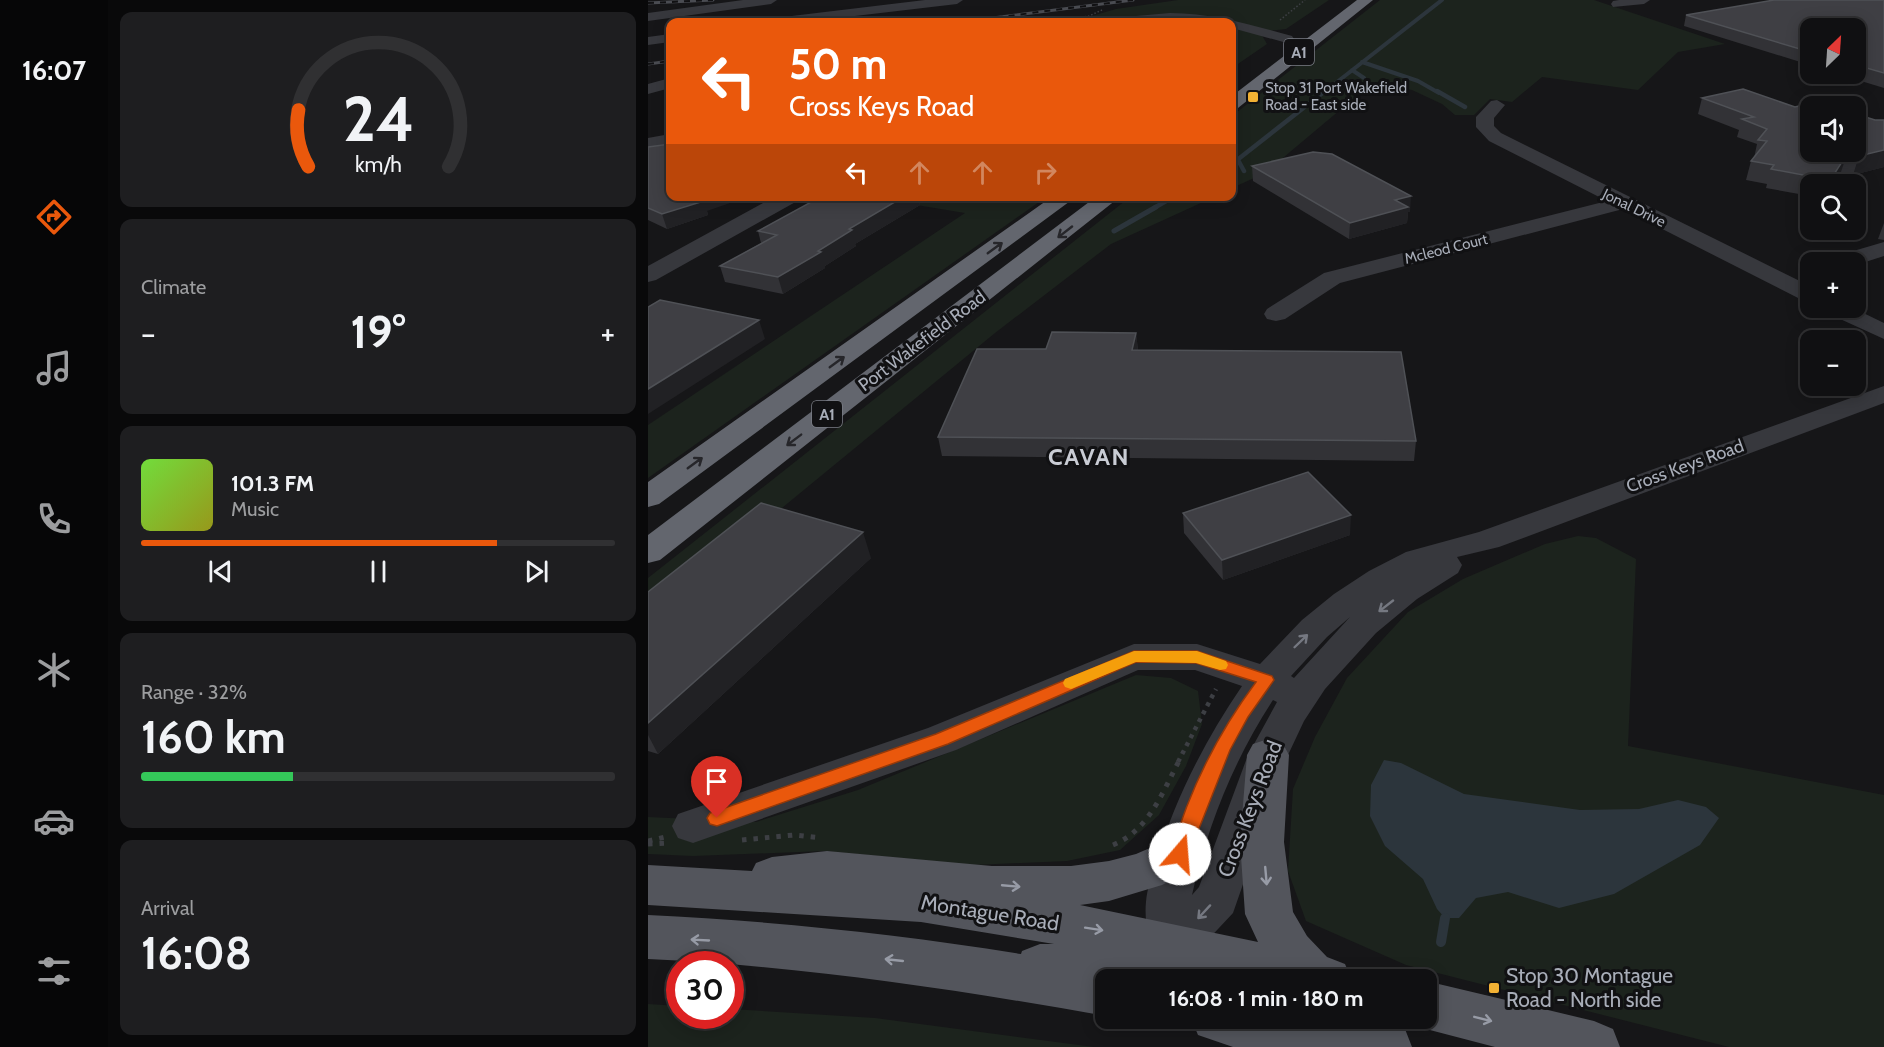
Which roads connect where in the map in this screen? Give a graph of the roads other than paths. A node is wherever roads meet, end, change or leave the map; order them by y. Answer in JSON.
{"nodes":[{"id":1,"x":771,"y":0,"type":"edge"},
{"id":2,"x":957,"y":0,"type":"edge"},
{"id":3,"x":1366,"y":0,"type":"edge"},
{"id":4,"x":1644,"y":0,"type":"edge"},
{"id":5,"x":1618,"y":4,"type":"dead end"},
{"id":6,"x":741,"y":6,"type":"junction"},
{"id":7,"x":648,"y":17,"type":"edge"},
{"id":8,"x":761,"y":18,"type":"edge"},
{"id":9,"x":785,"y":18,"type":"edge"},
{"id":10,"x":1172,"y":18,"type":"edge"},
{"id":11,"x":1201,"y":18,"type":"edge"},
{"id":12,"x":1236,"y":25,"type":"edge"},
{"id":13,"x":1291,"y":36,"type":"joint"},
{"id":14,"x":666,"y":39,"type":"edge"},
{"id":15,"x":648,"y":41,"type":"edge"},
{"id":16,"x":1268,"y":52,"type":"dead end"},
{"id":17,"x":666,"y":82,"type":"edge"},
{"id":18,"x":648,"y":89,"type":"edge"},
{"id":19,"x":1236,"y":101,"type":"edge"},
{"id":20,"x":1497,"y":105,"type":"dead end"},
{"id":21,"x":666,"y":140,"type":"edge"},
{"id":22,"x":648,"y":142,"type":"edge"},
{"id":23,"x":783,"y":201,"type":"edge"},
{"id":24,"x":1060,"y":201,"type":"edge"},
{"id":25,"x":1104,"y":201,"type":"edge"},
{"id":26,"x":1624,"y":203,"type":"junction"},
{"id":27,"x":1884,"y":249,"type":"edge"},
{"id":28,"x":1866,"y":254,"type":"edge"},
{"id":29,"x":648,"y":275,"type":"edge"},
{"id":30,"x":1800,"y":275,"type":"edge"},
{"id":31,"x":1781,"y":280,"type":"junction"},
{"id":32,"x":1800,"y":290,"type":"edge"},
{"id":33,"x":1276,"y":314,"type":"dead end"},
{"id":34,"x":1856,"y":318,"type":"edge"},
{"id":35,"x":1884,"y":332,"type":"edge"},
{"id":36,"x":1884,"y":394,"type":"edge"},
{"id":37,"x":648,"y":498,"type":"edge"},
{"id":38,"x":1488,"y":540,"type":"junction"},
{"id":39,"x":648,"y":552,"type":"edge"},
{"id":40,"x":1266,"y":680,"type":"junction"},
{"id":41,"x":1300,"y":697,"type":"junction"},
{"id":42,"x":1268,"y":755,"type":"junction"},
{"id":43,"x":682,"y":835,"type":"road end"},
{"id":44,"x":1180,"y":854,"type":"junction"},
{"id":45,"x":665,"y":886,"type":"edge"},
{"id":46,"x":648,"y":938,"type":"edge"},
{"id":47,"x":1188,"y":962,"type":"edge"},
{"id":48,"x":952,"y":966,"type":"junction"},
{"id":49,"x":1218,"y":969,"type":"edge"},
{"id":50,"x":1300,"y":969,"type":"edge"},
{"id":51,"x":1095,"y":991,"type":"edge"},
{"id":52,"x":1437,"y":1008,"type":"edge"},
{"id":53,"x":1260,"y":1029,"type":"edge"},
{"id":54,"x":1363,"y":1029,"type":"edge"},
{"id":55,"x":1332,"y":1047,"type":"edge"},
{"id":56,"x":1386,"y":1047,"type":"edge"},
{"id":57,"x":1594,"y":1047,"type":"edge"}],
"edges":[{"from":1,"to":6,"type":"street"},
{"from":2,"to":9,"type":"street"},
{"from":3,"to":19,"type":"highway","number":"A1"},
{"from":4,"to":5,"type":"street"},
{"from":6,"to":7,"type":"street"},
{"from":6,"to":8,"type":"street"},
{"from":10,"to":11,"type":"street"},
{"from":12,"to":13,"type":"street"},
{"from":13,"to":16,"type":"highway","number":"A1"},
{"from":14,"to":15,"type":"street"},
{"from":17,"to":18,"type":"street"},
{"from":20,"to":26,"type":"street","name":"Jonal Drive"},
{"from":21,"to":22,"type":"street"},
{"from":23,"to":29,"type":"street"},
{"from":37,"to":24,"type":"highway","name":"Port Wakefield Road","number":"A1","one_way":true},
{"from":25,"to":39,"type":"highway","name":"Port Wakefield Road","number":"A1","one_way":true},
{"from":26,"to":31,"type":"street","name":"Jonal Drive"},
{"from":26,"to":33,"type":"street","name":"Mcleod Court"},
{"from":27,"to":28,"type":"street"},
{"from":30,"to":31,"type":"street"},
{"from":31,"to":32,"type":"street","name":"Jonal Drive"},
{"from":34,"to":35,"type":"street"},
{"from":36,"to":38,"type":"street","name":"Cross Keys Road"},
{"from":40,"to":38,"type":"street","name":"Cross Keys Road","one_way":true},
{"from":38,"to":41,"type":"street","name":"Cross Keys Road","one_way":true},
{"from":40,"to":41,"type":"street"},
{"from":40,"to":43,"type":"street"},
{"from":40,"to":44,"type":"street","name":"Cross Keys Road"},
{"from":41,"to":42,"type":"street","name":"Cross Keys Road"},
{"from":42,"to":47,"type":"street","name":"Cross Keys Road","one_way":true},
{"from":42,"to":50,"type":"main road","one_way":true},
{"from":45,"to":44,"type":"main road","one_way":true},
{"from":44,"to":47,"type":"street","name":"Cross Keys Road"},
{"from":45,"to":47,"type":"main road","name":"Montague Road","one_way":true},
{"from":48,"to":46,"type":"main road","one_way":true},
{"from":47,"to":48,"type":"main road"},
{"from":47,"to":49,"type":"main road","name":"Montague Road"},
{"from":48,"to":51,"type":"main road"},
{"from":52,"to":57,"type":"main road","one_way":true},
{"from":53,"to":55,"type":"main road"},
{"from":54,"to":56,"type":"main road","name":"Montague Road"}]}
